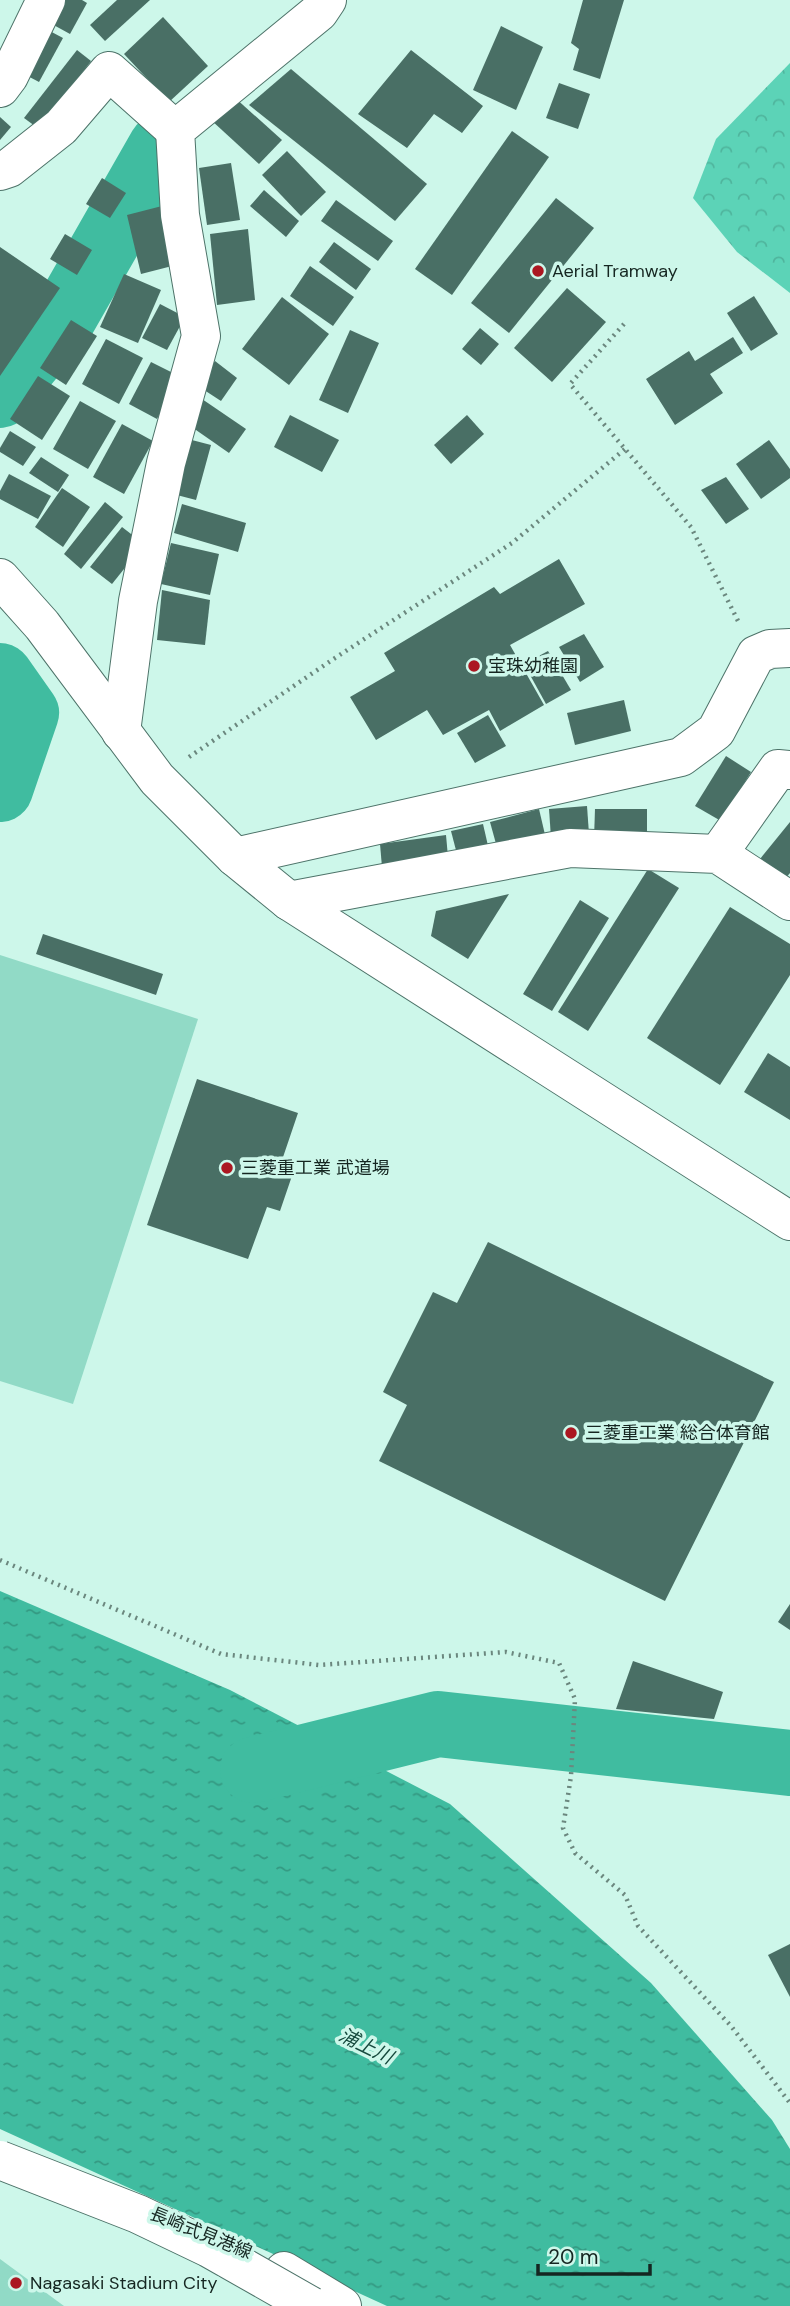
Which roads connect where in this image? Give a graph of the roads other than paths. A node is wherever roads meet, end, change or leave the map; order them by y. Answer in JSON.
{"nodes":[{"id":1,"x":46,"y":0,"type":"edge"},
{"id":2,"x":327,"y":0,"type":"edge"},
{"id":3,"x":0,"y":88,"type":"edge"},
{"id":4,"x":175,"y":130,"type":"junction"},
{"id":5,"x":0,"y":171,"type":"edge"},
{"id":6,"x":0,"y":578,"type":"edge"},
{"id":7,"x":773,"y":651,"type":"edge"},
{"id":8,"x":121,"y":732,"type":"junction"},
{"id":9,"x":790,"y":770,"type":"edge"},
{"id":10,"x":718,"y":855,"type":"junction"},
{"id":11,"x":235,"y":857,"type":"junction"},
{"id":12,"x":289,"y":901,"type":"junction"},
{"id":13,"x":790,"y":901,"type":"edge"},
{"id":14,"x":790,"y":1221,"type":"edge"},
{"id":15,"x":0,"y":2162,"type":"edge"},
{"id":16,"x":311,"y":2306,"type":"edge"},
{"id":17,"x":342,"y":2306,"type":"edge"}],
"edges":[{"from":1,"to":3,"type":"street"},
{"from":2,"to":4,"type":"street"},
{"from":4,"to":5,"type":"street"},
{"from":4,"to":8,"type":"street"},
{"from":6,"to":8,"type":"street"},
{"from":7,"to":11,"type":"street"},
{"from":8,"to":11,"type":"street"},
{"from":9,"to":10,"type":"street"},
{"from":10,"to":12,"type":"street"},
{"from":10,"to":13,"type":"street"},
{"from":11,"to":12,"type":"street"},
{"from":12,"to":14,"type":"street"},
{"from":15,"to":16,"type":"street","name":"長崎式見港線","bridge":true},
{"from":15,"to":17,"type":"street","name":"長崎式見港線","bridge":true}]}
